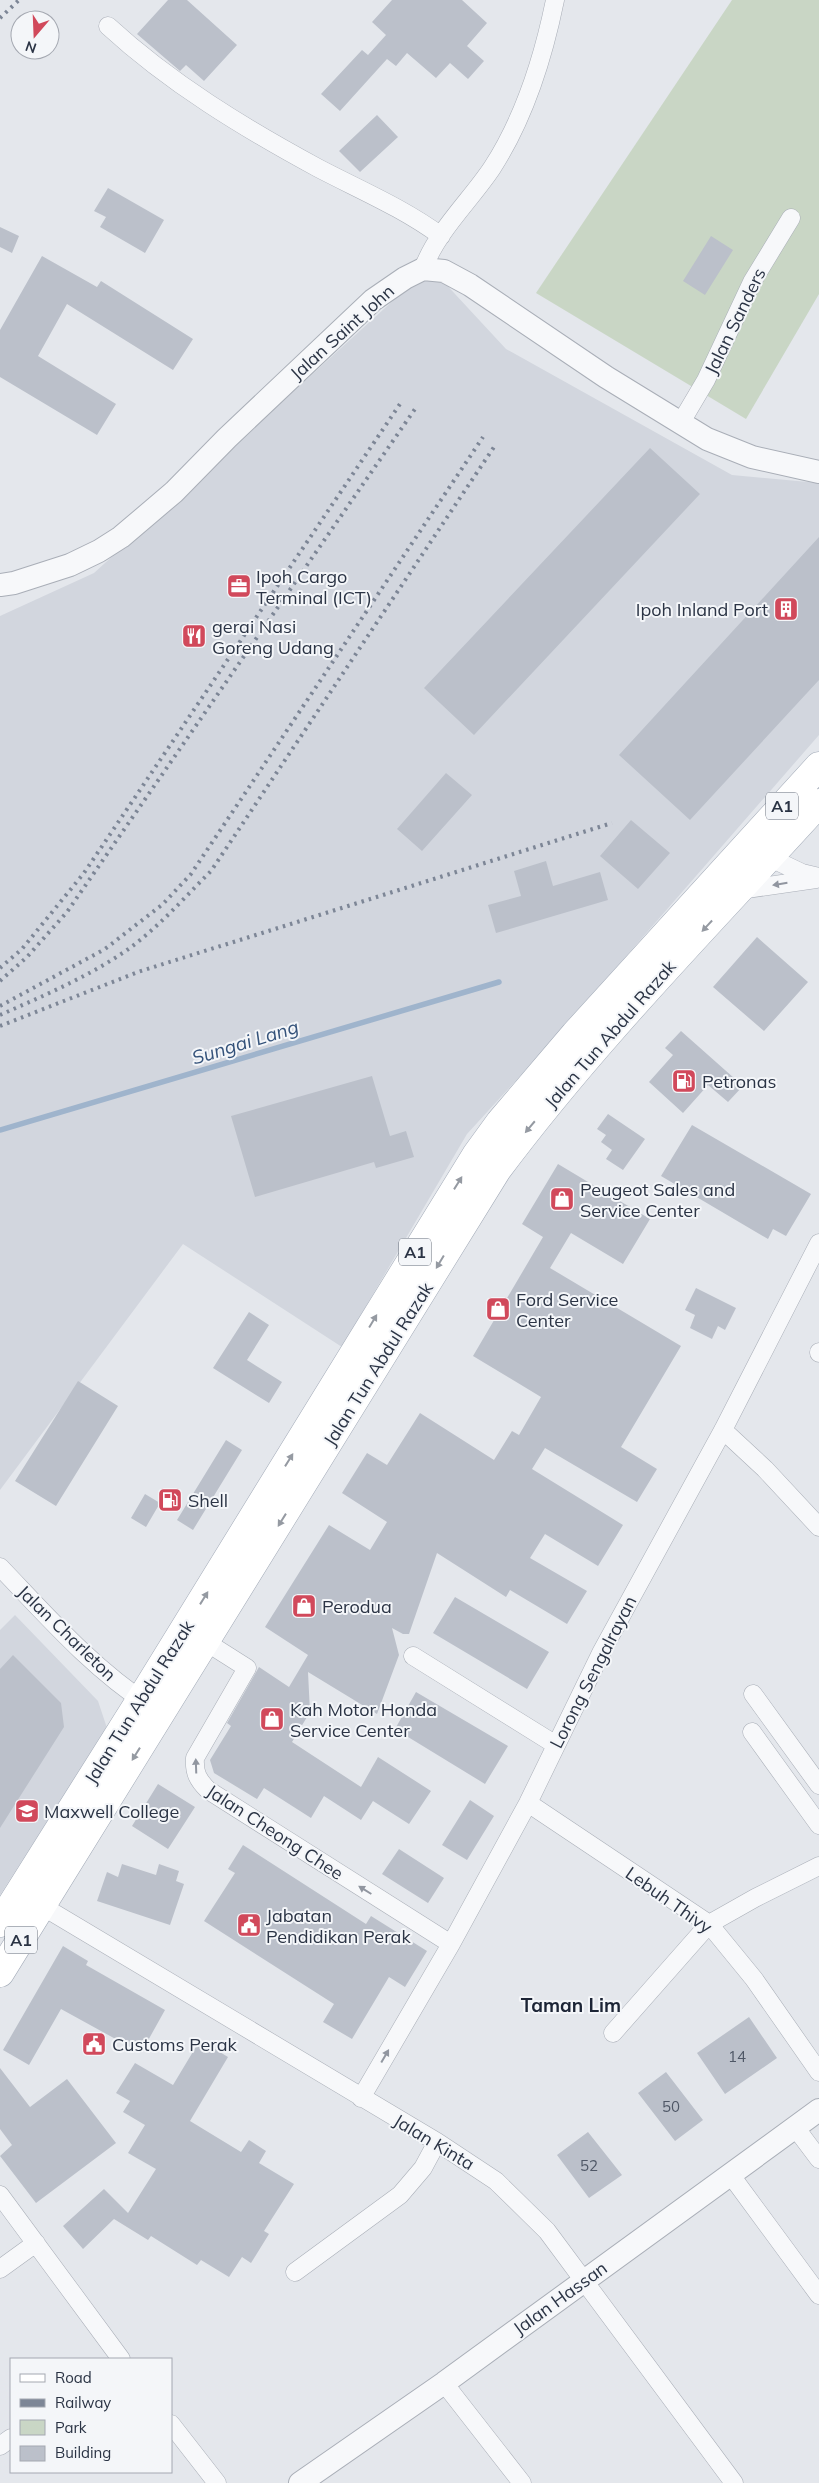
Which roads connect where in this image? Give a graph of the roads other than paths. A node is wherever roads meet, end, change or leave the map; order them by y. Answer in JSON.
{"nodes":[{"id":1,"x":555,"y":0,"type":"edge"},
{"id":2,"x":108,"y":26,"type":"dead end"},
{"id":3,"x":791,"y":218,"type":"dead end"},
{"id":4,"x":441,"y":236,"type":"junction"},
{"id":5,"x":425,"y":263,"type":"junction"},
{"id":6,"x":683,"y":419,"type":"junction"},
{"id":7,"x":819,"y":458,"type":"edge"},
{"id":8,"x":819,"y":472,"type":"edge"},
{"id":9,"x":0,"y":574,"type":"edge"},
{"id":10,"x":0,"y":585,"type":"edge"},
{"id":11,"x":819,"y":766,"type":"edge"},
{"id":12,"x":819,"y":803,"type":"edge"},
{"id":13,"x":757,"y":852,"type":"junction"},
{"id":14,"x":819,"y":878,"type":"edge"},
{"id":15,"x":740,"y":890,"type":"junction"},
{"id":16,"x":819,"y":1243,"type":"edge"},
{"id":17,"x":724,"y":1430,"type":"junction"},
{"id":18,"x":819,"y":1527,"type":"edge"},
{"id":19,"x":0,"y":1567,"type":"edge"},
{"id":20,"x":206,"y":1642,"type":"junction"},
{"id":21,"x":413,"y":1656,"type":"dead end"},
{"id":22,"x":753,"y":1694,"type":"dead end"},
{"id":23,"x":152,"y":1706,"type":"junction"},
{"id":24,"x":752,"y":1732,"type":"dead end"},
{"id":25,"x":556,"y":1745,"type":"junction"},
{"id":26,"x":819,"y":1785,"type":"edge"},
{"id":27,"x":528,"y":1803,"type":"junction"},
{"id":28,"x":819,"y":1825,"type":"edge"},
{"id":29,"x":54,"y":1839,"type":"junction"},
{"id":30,"x":819,"y":1866,"type":"edge"},
{"id":31,"x":42,"y":1906,"type":"junction"},
{"id":32,"x":0,"y":1923,"type":"edge"},
{"id":33,"x":709,"y":1924,"type":"junction"},
{"id":34,"x":0,"y":1936,"type":"edge"},
{"id":35,"x":450,"y":1944,"type":"junction"},
{"id":36,"x":0,"y":1973,"type":"edge"},
{"id":37,"x":613,"y":2033,"type":"dead end"},
{"id":38,"x":819,"y":2072,"type":"edge"},
{"id":39,"x":361,"y":2098,"type":"junction"},
{"id":40,"x":819,"y":2110,"type":"edge"},
{"id":41,"x":795,"y":2127,"type":"junction"},
{"id":42,"x":437,"y":2142,"type":"junction"},
{"id":43,"x":819,"y":2158,"type":"edge"},
{"id":44,"x":730,"y":2174,"type":"junction"},
{"id":45,"x":0,"y":2195,"type":"edge"},
{"id":46,"x":36,"y":2243,"type":"junction"},
{"id":47,"x":0,"y":2269,"type":"edge"},
{"id":48,"x":295,"y":2272,"type":"dead end"},
{"id":49,"x":583,"y":2282,"type":"junction"},
{"id":50,"x":819,"y":2295,"type":"edge"},
{"id":51,"x":120,"y":2358,"type":"edge"},
{"id":52,"x":444,"y":2383,"type":"junction"},
{"id":53,"x":172,"y":2425,"type":"edge"},
{"id":54,"x":217,"y":2483,"type":"edge"},
{"id":55,"x":300,"y":2483,"type":"edge"},
{"id":56,"x":522,"y":2483,"type":"edge"},
{"id":57,"x":734,"y":2483,"type":"edge"}],
"edges":[{"from":1,"to":4,"type":"street"},
{"from":2,"to":4,"type":"street"},
{"from":3,"to":6,"type":"street","name":"Jalan Sanders"},
{"from":4,"to":5,"type":"street"},
{"from":5,"to":6,"type":"street"},
{"from":5,"to":9,"type":"street","name":"Jalan Saint John"},
{"from":5,"to":10,"type":"street","name":"Jalan Saint John"},
{"from":6,"to":7,"type":"street"},
{"from":6,"to":8,"type":"street"},
{"from":11,"to":13,"type":"main road","name":"Jalan Tun Abdul Razak","number":"A1"},
{"from":12,"to":13,"type":"main road","name":"Jalan Tun Abdul Razak","number":"A1"},
{"from":13,"to":14,"type":"street"},
{"from":13,"to":15,"type":"main road","name":"Jalan Tun Abdul Razak","number":"A1"},
{"from":23,"to":13,"type":"main road","name":"Jalan Tun Abdul Razak","number":"A1","one_way":true},
{"from":14,"to":15,"type":"street","one_way":true},
{"from":15,"to":20,"type":"main road","name":"Jalan Tun Abdul Razak","number":"A1","one_way":true},
{"from":16,"to":17,"type":"street","name":"Lorong Sengalrayan"},
{"from":17,"to":18,"type":"street"},
{"from":17,"to":25,"type":"street","name":"Lorong Sengalrayan"},
{"from":19,"to":23,"type":"street","name":"Jalan Charleton"},
{"from":20,"to":23,"type":"main road","name":"Jalan Tun Abdul Razak","number":"A1"},
{"from":35,"to":20,"type":"street","name":"Jalan Cheong Chee","one_way":true},
{"from":21,"to":25,"type":"street"},
{"from":22,"to":26,"type":"street"},
{"from":23,"to":29,"type":"main road","name":"Jalan Tun Abdul Razak","number":"A1"},
{"from":23,"to":31,"type":"main road","name":"Jalan Tun Abdul Razak","number":"A1","one_way":true},
{"from":24,"to":28,"type":"street"},
{"from":25,"to":27,"type":"street","name":"Lorong Sengalrayan"},
{"from":27,"to":33,"type":"street","name":"Lebuh Thivy"},
{"from":27,"to":35,"type":"street","name":"Lorong Sengalrayan"},
{"from":29,"to":31,"type":"main road"},
{"from":29,"to":32,"type":"main road","name":"Jalan Tun Abdul Razak","number":"A1"},
{"from":30,"to":33,"type":"street"},
{"from":31,"to":34,"type":"main road"},
{"from":31,"to":36,"type":"main road","name":"Jalan Tun Abdul Razak","number":"A1"},
{"from":31,"to":39,"type":"street","name":"Jalan Kinta"},
{"from":33,"to":37,"type":"street"},
{"from":33,"to":38,"type":"street","name":"Lebuh Thivy"},
{"from":39,"to":35,"type":"street","name":"Lorong Sengalrayan","one_way":true},
{"from":39,"to":42,"type":"street","name":"Jalan Kinta"},
{"from":40,"to":41,"type":"street","name":"Jalan Hassan"},
{"from":41,"to":43,"type":"street"},
{"from":41,"to":44,"type":"street","name":"Jalan Hassan"},
{"from":42,"to":48,"type":"street"},
{"from":42,"to":49,"type":"street","name":"Jalan Kinta"},
{"from":44,"to":49,"type":"street","name":"Jalan Hassan"},
{"from":44,"to":50,"type":"street"},
{"from":45,"to":46,"type":"street"},
{"from":46,"to":47,"type":"street"},
{"from":46,"to":51,"type":"street"},
{"from":49,"to":52,"type":"street","name":"Jalan Hassan"},
{"from":49,"to":57,"type":"street","name":"Jalan Kinta"},
{"from":52,"to":55,"type":"street","name":"Jalan Hassan"},
{"from":52,"to":56,"type":"street"},
{"from":53,"to":54,"type":"street"}]}
